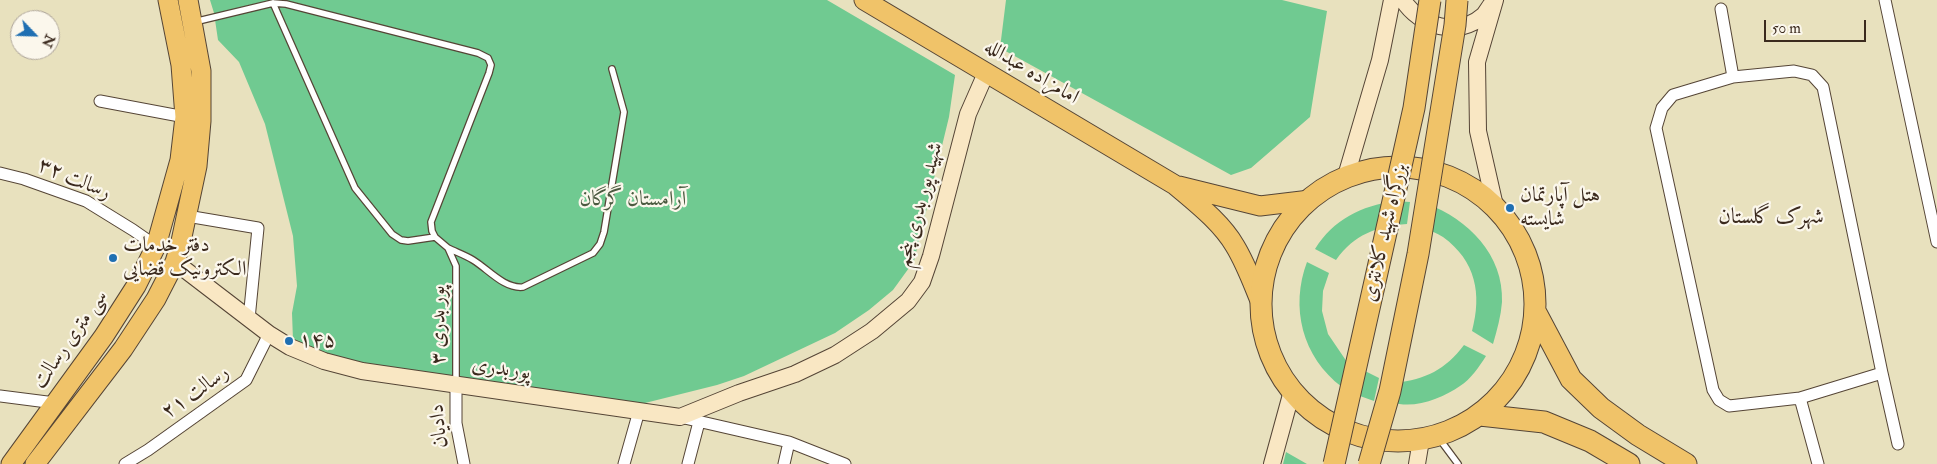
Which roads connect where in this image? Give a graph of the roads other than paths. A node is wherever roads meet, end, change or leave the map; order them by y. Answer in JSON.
{"nodes":[{"id":1,"x":864,"y":0,"type":"edge"},
{"id":2,"x":1392,"y":0,"type":"edge"},
{"id":3,"x":1403,"y":0,"type":"edge"},
{"id":4,"x":1430,"y":0,"type":"edge"},
{"id":5,"x":1457,"y":0,"type":"edge"},
{"id":6,"x":1495,"y":0,"type":"edge"},
{"id":7,"x":1885,"y":0,"type":"edge"},
{"id":8,"x":273,"y":3,"type":"junction"},
{"id":9,"x":170,"y":6,"type":"edge"},
{"id":10,"x":1721,"y":9,"type":"dead end"},
{"id":11,"x":190,"y":10,"type":"edge"},
{"id":12,"x":612,"y":69,"type":"dead end"},
{"id":13,"x":986,"y":73,"type":"junction"},
{"id":14,"x":1733,"y":77,"type":"junction"},
{"id":15,"x":100,"y":101,"type":"dead end"},
{"id":16,"x":185,"y":117,"type":"junction"},
{"id":17,"x":0,"y":173,"type":"edge"},
{"id":18,"x":1346,"y":176,"type":"junction"},
{"id":19,"x":1175,"y":185,"type":"junction"},
{"id":20,"x":1310,"y":200,"type":"junction"},
{"id":21,"x":1495,"y":206,"type":"junction"},
{"id":22,"x":186,"y":216,"type":"junction"},
{"id":23,"x":435,"y":237,"type":"junction"},
{"id":24,"x":1937,"y":242,"type":"edge"},
{"id":25,"x":156,"y":246,"type":"junction"},
{"id":26,"x":448,"y":248,"type":"junction"},
{"id":27,"x":175,"y":262,"type":"junction"},
{"id":28,"x":1261,"y":303,"type":"junction"},
{"id":29,"x":1536,"y":313,"type":"junction"},
{"id":30,"x":249,"y":319,"type":"junction"},
{"id":31,"x":268,"y":334,"type":"junction"},
{"id":32,"x":104,"y":336,"type":"junction"},
{"id":33,"x":122,"y":349,"type":"junction"},
{"id":34,"x":1882,"y":373,"type":"junction"},
{"id":35,"x":456,"y":385,"type":"junction"},
{"id":36,"x":1292,"y":391,"type":"junction"},
{"id":37,"x":0,"y":396,"type":"edge"},
{"id":38,"x":1800,"y":398,"type":"junction"},
{"id":39,"x":55,"y":403,"type":"junction"},
{"id":40,"x":639,"y":411,"type":"junction"},
{"id":41,"x":1480,"y":415,"type":"junction"},
{"id":42,"x":680,"y":417,"type":"junction"},
{"id":43,"x":700,"y":422,"type":"junction"},
{"id":44,"x":1430,"y":438,"type":"junction"},
{"id":45,"x":789,"y":442,"type":"junction"},
{"id":46,"x":1898,"y":444,"type":"dead end"},
{"id":47,"x":11,"y":464,"type":"edge"},
{"id":48,"x":37,"y":464,"type":"edge"},
{"id":49,"x":125,"y":464,"type":"edge"},
{"id":50,"x":464,"y":464,"type":"edge"},
{"id":51,"x":624,"y":464,"type":"edge"},
{"id":52,"x":688,"y":464,"type":"edge"},
{"id":53,"x":784,"y":464,"type":"edge"},
{"id":54,"x":845,"y":464,"type":"edge"},
{"id":55,"x":1272,"y":464,"type":"edge"},
{"id":56,"x":1334,"y":464,"type":"edge"},
{"id":57,"x":1369,"y":464,"type":"edge"},
{"id":58,"x":1417,"y":464,"type":"edge"},
{"id":59,"x":1458,"y":464,"type":"edge"},
{"id":60,"x":1629,"y":464,"type":"edge"},
{"id":61,"x":1686,"y":464,"type":"edge"},
{"id":62,"x":1818,"y":464,"type":"edge"}],
"edges":[{"from":1,"to":13,"type":"main road","name":"امامزاده عبدالله"},
{"from":2,"to":18,"type":"main road"},
{"from":3,"to":6,"type":"main road"},
{"from":4,"to":56,"type":"highway","name":"بزرگراه شهید کلانتری","bridge":true},
{"from":5,"to":57,"type":"highway","name":"بزرگراه شهید کلانتری","bridge":true},
{"from":6,"to":21,"type":"main road"},
{"from":7,"to":24,"type":"street"},
{"from":8,"to":11,"type":"lane"},
{"from":8,"to":23,"type":"lane"},
{"from":8,"to":23,"type":"lane"},
{"from":9,"to":11,"type":"main road"},
{"from":9,"to":16,"type":"main road","name":"سی متری رسالت"},
{"from":10,"to":14,"type":"street"},
{"from":11,"to":22,"type":"main road","name":"سی متری رسالت"},
{"from":12,"to":26,"type":"lane"},
{"from":13,"to":19,"type":"main road","name":"امامزاده عبدالله"},
{"from":13,"to":42,"type":"main road","name":"شهید پور بدری پنجم"},
{"from":14,"to":34,"type":"street"},
{"from":14,"to":38,"type":"street"},
{"from":15,"to":16,"type":"street"},
{"from":16,"to":25,"type":"main road","name":"سی متری رسالت"},
{"from":17,"to":25,"type":"street","name":"۳۲ رسالت"},
{"from":18,"to":20,"type":"highway"},
{"from":18,"to":21,"type":"highway"},
{"from":19,"to":20,"type":"main road","name":"امامزاده عبدالله"},
{"from":19,"to":28,"type":"main road","name":"امامزاده عبدالله"},
{"from":20,"to":28,"type":"highway"},
{"from":21,"to":29,"type":"highway"},
{"from":22,"to":27,"type":"main road","name":"سی متری رسالت"},
{"from":22,"to":30,"type":"street"},
{"from":23,"to":26,"type":"lane"},
{"from":25,"to":32,"type":"main road","name":"سی متری رسالت"},
{"from":26,"to":35,"type":"lane","name":"پور بدری ۳"},
{"from":27,"to":30,"type":"main road","name":"پوربدری"},
{"from":27,"to":33,"type":"main road","name":"سی متری رسالت"},
{"from":28,"to":36,"type":"highway"},
{"from":29,"to":41,"type":"highway"},
{"from":29,"to":61,"type":"highway"},
{"from":30,"to":31,"type":"main road","name":"پوربدری"},
{"from":31,"to":35,"type":"main road","name":"پوربدری"},
{"from":31,"to":49,"type":"street","name":"۲۱ رسالت"},
{"from":32,"to":33,"type":"main road"},
{"from":32,"to":39,"type":"main road","name":"سی متری رسالت"},
{"from":33,"to":48,"type":"main road","name":"سی متری رسالت"},
{"from":34,"to":38,"type":"street"},
{"from":34,"to":46,"type":"street"},
{"from":35,"to":40,"type":"main road","name":"پوربدری"},
{"from":35,"to":50,"type":"street","name":"دادیان"},
{"from":36,"to":44,"type":"highway"},
{"from":36,"to":55,"type":"main road"},
{"from":37,"to":39,"type":"street"},
{"from":38,"to":62,"type":"street"},
{"from":39,"to":47,"type":"main road","name":"سی متری رسالت"},
{"from":40,"to":42,"type":"main road","name":"پوربدری"},
{"from":40,"to":51,"type":"street"},
{"from":41,"to":44,"type":"highway"},
{"from":41,"to":60,"type":"highway"},
{"from":42,"to":43,"type":"street","name":"پوربدری"},
{"from":43,"to":45,"type":"street","name":"پوربدری"},
{"from":43,"to":52,"type":"street"},
{"from":44,"to":58,"type":"main road"},
{"from":44,"to":59,"type":"lane"},
{"from":45,"to":53,"type":"street"},
{"from":45,"to":54,"type":"street","name":"پوربدری"}]}
